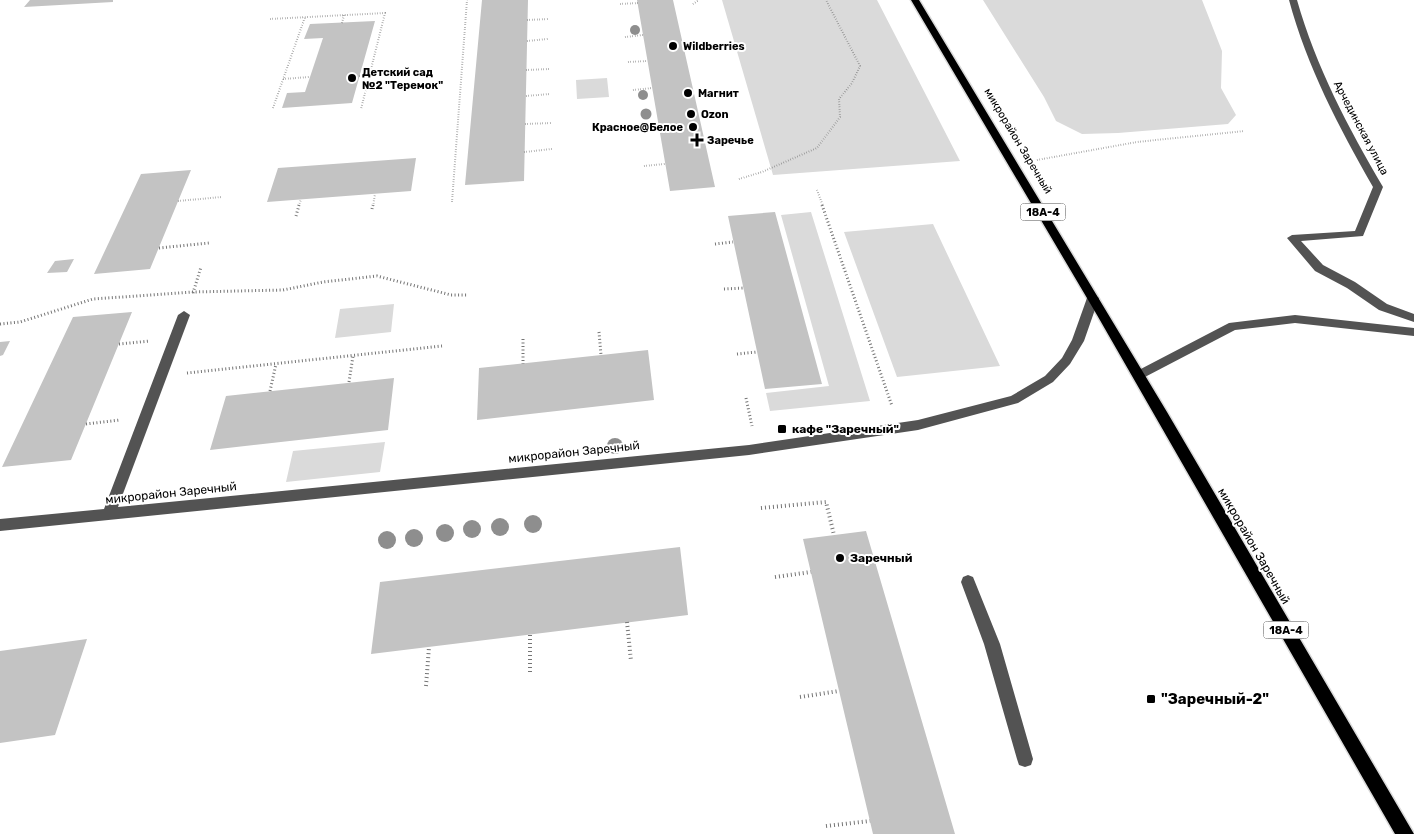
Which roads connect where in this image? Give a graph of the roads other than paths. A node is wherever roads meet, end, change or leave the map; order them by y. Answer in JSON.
{"nodes":[{"id":1,"x":915,"y":0,"type":"edge"},
{"id":2,"x":1293,"y":0,"type":"edge"},
{"id":3,"x":1093,"y":298,"type":"junction"},
{"id":4,"x":184,"y":315,"type":"road end"},
{"id":5,"x":1414,"y":318,"type":"edge"},
{"id":6,"x":1414,"y":332,"type":"edge"},
{"id":7,"x":1139,"y":376,"type":"junction"},
{"id":8,"x":109,"y":514,"type":"junction"},
{"id":9,"x":0,"y":525,"type":"edge"},
{"id":10,"x":968,"y":582,"type":"dead end"},
{"id":11,"x":1025,"y":759,"type":"dead end"},
{"id":12,"x":1405,"y":834,"type":"edge"}],
"edges":[{"from":1,"to":3,"type":"main road","name":"микрорайон Заречный","number":"18А-4"},
{"from":2,"to":5,"type":"street","name":"Арчединская улица"},
{"from":3,"to":7,"type":"main road","name":"микрорайон Заречный","number":"18А-4"},
{"from":3,"to":8,"type":"street","name":"микрорайон Заречный"},
{"from":4,"to":8,"type":"street"},
{"from":6,"to":7,"type":"street"},
{"from":7,"to":12,"type":"main road","name":"микрорайон Заречный","number":"18А-4"},
{"from":8,"to":9,"type":"street","name":"микрорайон Заречный"},
{"from":10,"to":11,"type":"street"}]}
